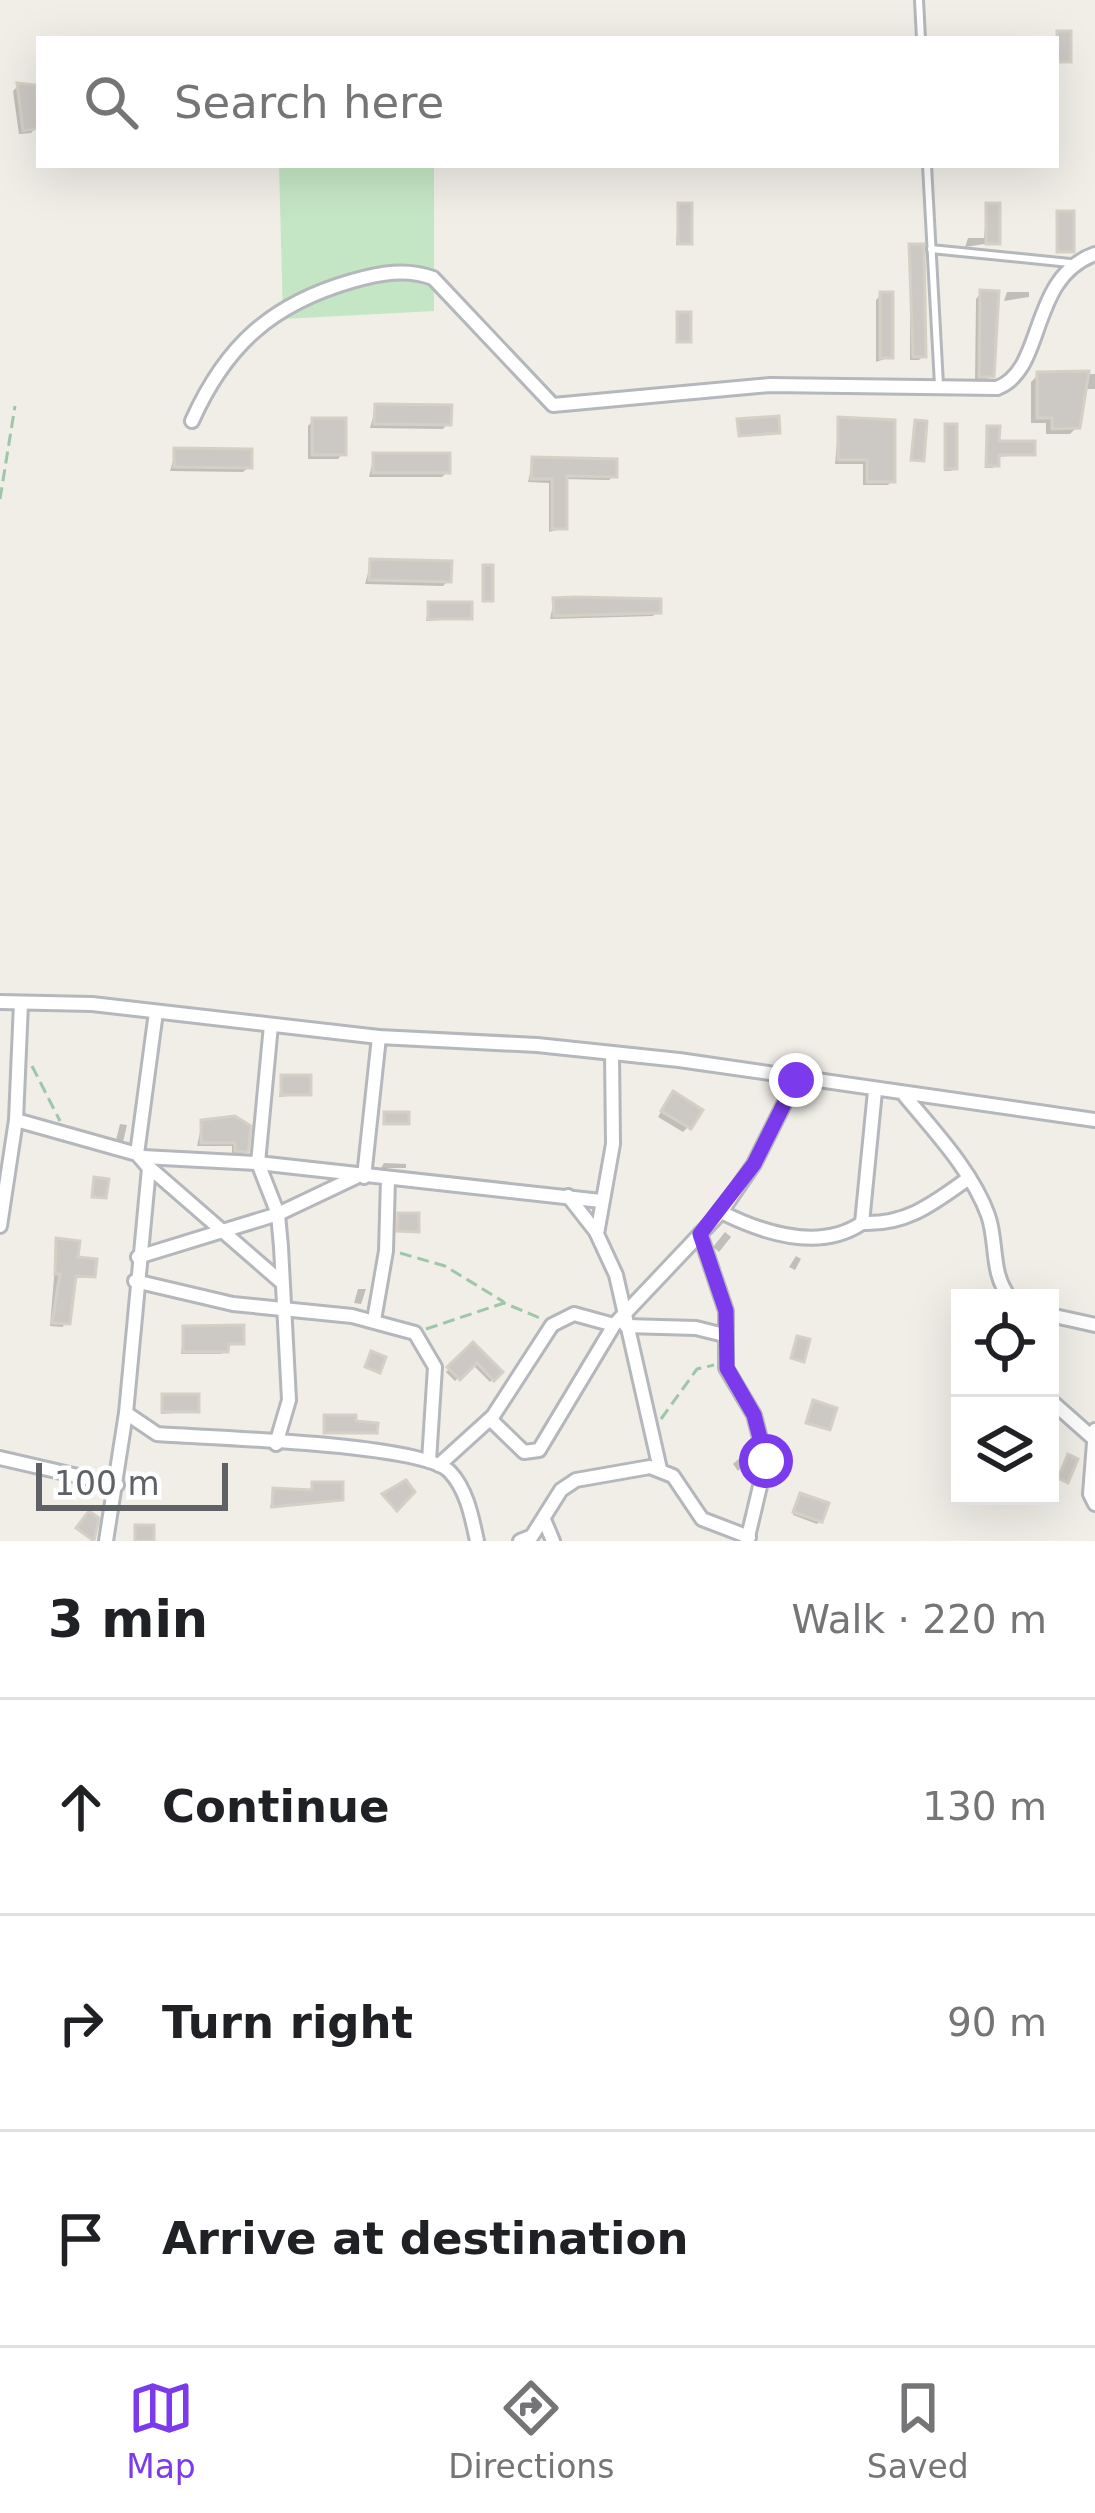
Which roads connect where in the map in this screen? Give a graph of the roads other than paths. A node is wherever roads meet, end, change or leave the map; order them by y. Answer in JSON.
{"nodes":[{"id":1,"x":919,"y":0,"type":"edge"},
{"id":2,"x":921,"y":36,"type":"edge"},
{"id":3,"x":928,"y":168,"type":"edge"},
{"id":4,"x":931,"y":249,"type":"junction"},
{"id":5,"x":1095,"y":254,"type":"edge"},
{"id":6,"x":1070,"y":263,"type":"junction"},
{"id":7,"x":940,"y":389,"type":"junction"},
{"id":8,"x":192,"y":421,"type":"dead end"},
{"id":9,"x":0,"y":1002,"type":"edge"},
{"id":10,"x":21,"y":1003,"type":"junction"},
{"id":11,"x":156,"y":1012,"type":"junction"},
{"id":12,"x":271,"y":1025,"type":"junction"},
{"id":13,"x":379,"y":1037,"type":"junction"},
{"id":14,"x":612,"y":1053,"type":"junction"},
{"id":15,"x":796,"y":1080,"type":"junction"},
{"id":16,"x":874,"y":1091,"type":"junction"},
{"id":17,"x":904,"y":1095,"type":"junction"},
{"id":18,"x":16,"y":1120,"type":"junction"},
{"id":19,"x":1095,"y":1120,"type":"edge"},
{"id":20,"x":143,"y":1160,"type":"junction"},
{"id":21,"x":258,"y":1163,"type":"junction"},
{"id":22,"x":361,"y":1177,"type":"junction"},
{"id":23,"x":969,"y":1178,"type":"junction"},
{"id":24,"x":388,"y":1179,"type":"junction"},
{"id":25,"x":568,"y":1196,"type":"junction"},
{"id":26,"x":602,"y":1202,"type":"junction"},
{"id":27,"x":722,"y":1212,"type":"junction"},
{"id":28,"x":278,"y":1214,"type":"junction"},
{"id":29,"x":862,"y":1223,"type":"junction"},
{"id":30,"x":0,"y":1226,"type":"edge"},
{"id":31,"x":217,"y":1230,"type":"junction"},
{"id":32,"x":597,"y":1234,"type":"junction"},
{"id":33,"x":700,"y":1234,"type":"junction"},
{"id":34,"x":138,"y":1257,"type":"junction"},
{"id":35,"x":135,"y":1281,"type":"junction"},
{"id":36,"x":280,"y":1281,"type":"junction"},
{"id":37,"x":1005,"y":1289,"type":"edge"},
{"id":38,"x":283,"y":1308,"type":"junction"},
{"id":39,"x":1059,"y":1317,"type":"edge"},
{"id":40,"x":374,"y":1320,"type":"junction"},
{"id":41,"x":621,"y":1322,"type":"junction"},
{"id":42,"x":1095,"y":1325,"type":"edge"},
{"id":43,"x":724,"y":1335,"type":"junction"},
{"id":44,"x":1059,"y":1408,"type":"edge"},
{"id":45,"x":126,"y":1413,"type":"junction"},
{"id":46,"x":490,"y":1419,"type":"junction"},
{"id":47,"x":1095,"y":1430,"type":"edge"},
{"id":48,"x":1094,"y":1439,"type":"edge"},
{"id":49,"x":276,"y":1444,"type":"junction"},
{"id":50,"x":0,"y":1458,"type":"edge"},
{"id":51,"x":434,"y":1463,"type":"junction"},
{"id":52,"x":660,"y":1469,"type":"junction"},
{"id":53,"x":117,"y":1485,"type":"junction"},
{"id":54,"x":1095,"y":1504,"type":"edge"},
{"id":55,"x":545,"y":1522,"type":"junction"},
{"id":56,"x":748,"y":1539,"type":"edge"},
{"id":57,"x":106,"y":1541,"type":"edge"},
{"id":58,"x":477,"y":1541,"type":"edge"},
{"id":59,"x":520,"y":1541,"type":"edge"},
{"id":60,"x":553,"y":1541,"type":"edge"}],
"edges":[{"from":1,"to":2,"type":"lane"},
{"from":3,"to":4,"type":"lane"},
{"from":4,"to":6,"type":"lane"},
{"from":4,"to":7,"type":"lane"},
{"from":5,"to":6,"type":"street"},
{"from":6,"to":7,"type":"street"},
{"from":7,"to":8,"type":"street"},
{"from":9,"to":10,"type":"street"},
{"from":10,"to":11,"type":"street"},
{"from":10,"to":18,"type":"street"},
{"from":11,"to":12,"type":"street"},
{"from":11,"to":20,"type":"street"},
{"from":12,"to":13,"type":"street"},
{"from":12,"to":21,"type":"street"},
{"from":13,"to":14,"type":"street"},
{"from":13,"to":22,"type":"street"},
{"from":14,"to":15,"type":"street"},
{"from":14,"to":26,"type":"street"},
{"from":15,"to":16,"type":"street"},
{"from":15,"to":27,"type":"street"},
{"from":16,"to":17,"type":"street"},
{"from":16,"to":29,"type":"street"},
{"from":17,"to":19,"type":"street"},
{"from":17,"to":23,"type":"street"},
{"from":18,"to":20,"type":"street"},
{"from":18,"to":30,"type":"street"},
{"from":20,"to":21,"type":"street"},
{"from":20,"to":31,"type":"street"},
{"from":20,"to":34,"type":"street"},
{"from":21,"to":22,"type":"street"},
{"from":21,"to":28,"type":"street"},
{"from":22,"to":24,"type":"street"},
{"from":22,"to":28,"type":"street"},
{"from":23,"to":29,"type":"street"},
{"from":23,"to":37,"type":"street"},
{"from":24,"to":25,"type":"street"},
{"from":24,"to":40,"type":"street"},
{"from":25,"to":26,"type":"street"},
{"from":25,"to":32,"type":"street"},
{"from":26,"to":32,"type":"street"},
{"from":27,"to":29,"type":"street"},
{"from":27,"to":33,"type":"street"},
{"from":28,"to":31,"type":"street"},
{"from":28,"to":36,"type":"street"},
{"from":31,"to":34,"type":"street"},
{"from":31,"to":36,"type":"street"},
{"from":32,"to":41,"type":"street"},
{"from":33,"to":41,"type":"street"},
{"from":33,"to":43,"type":"street"},
{"from":34,"to":35,"type":"street"},
{"from":35,"to":38,"type":"street"},
{"from":35,"to":45,"type":"street"},
{"from":36,"to":38,"type":"street"},
{"from":38,"to":40,"type":"street"},
{"from":38,"to":49,"type":"street"},
{"from":39,"to":42,"type":"street"},
{"from":40,"to":51,"type":"street"},
{"from":41,"to":43,"type":"street"},
{"from":41,"to":46,"type":"street"},
{"from":41,"to":46,"type":"street"},
{"from":41,"to":52,"type":"street"},
{"from":43,"to":56,"type":"street"},
{"from":44,"to":48,"type":"street"},
{"from":45,"to":49,"type":"street"},
{"from":45,"to":53,"type":"street"},
{"from":46,"to":51,"type":"street"},
{"from":47,"to":48,"type":"street"},
{"from":48,"to":54,"type":"street"},
{"from":49,"to":51,"type":"street"},
{"from":50,"to":53,"type":"street"},
{"from":51,"to":58,"type":"street"},
{"from":52,"to":55,"type":"street"},
{"from":52,"to":56,"type":"street"},
{"from":53,"to":57,"type":"street"},
{"from":55,"to":59,"type":"street"},
{"from":55,"to":60,"type":"street"}]}
